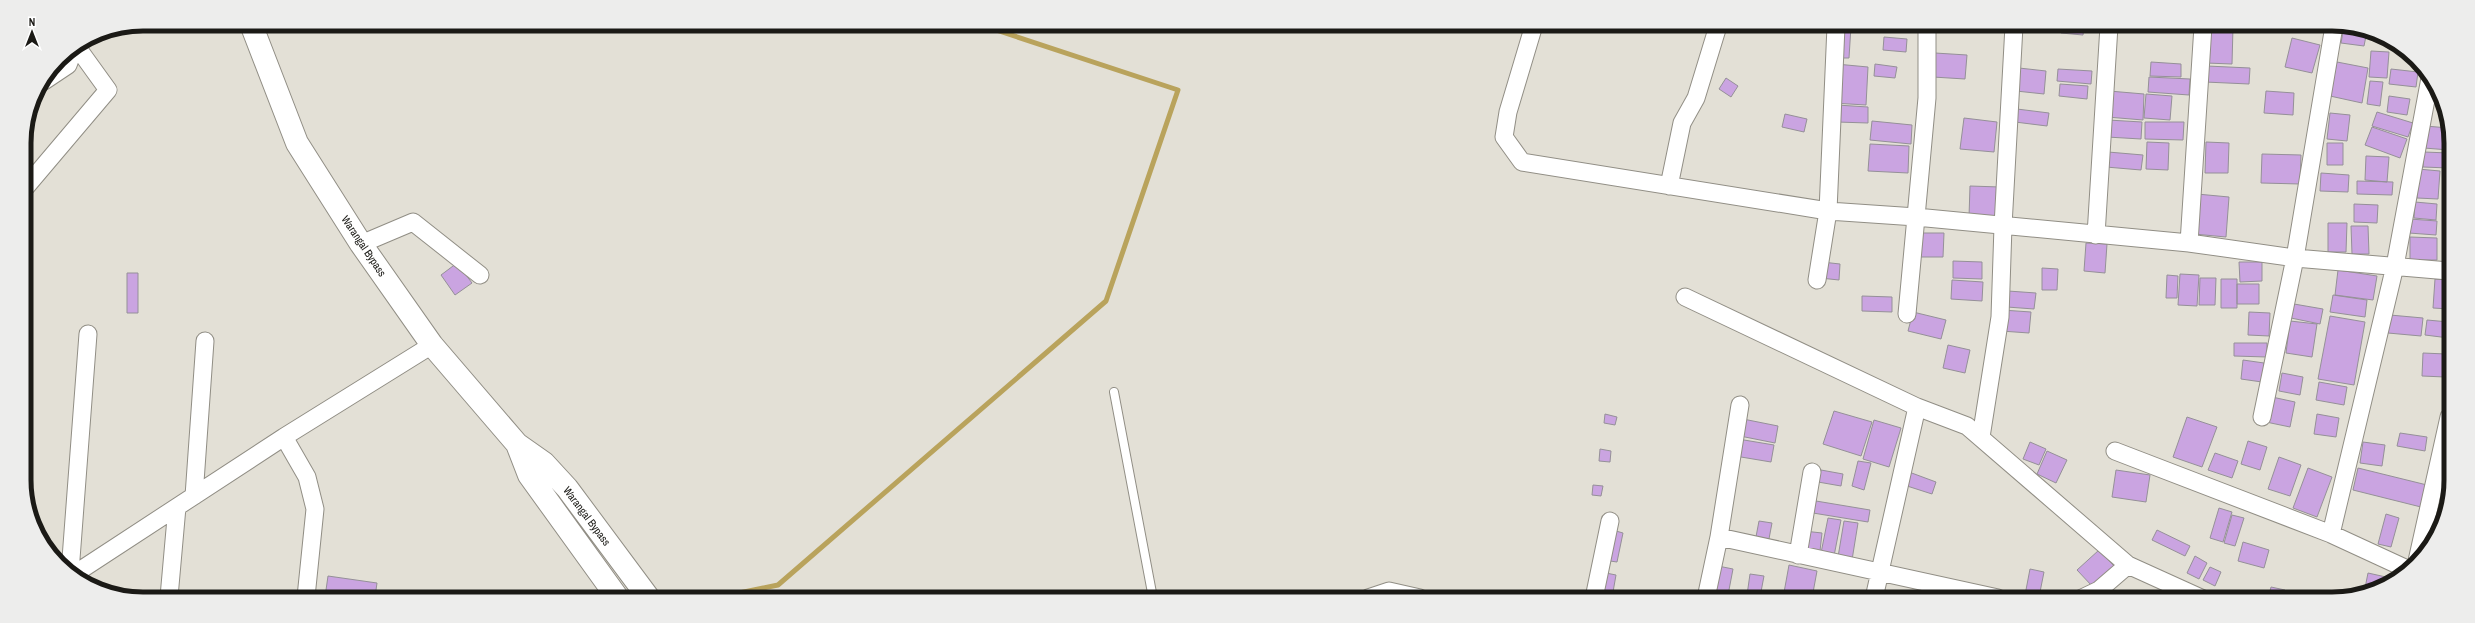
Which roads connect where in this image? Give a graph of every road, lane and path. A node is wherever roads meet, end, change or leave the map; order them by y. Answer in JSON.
{"nodes":[{"id":1,"x":255,"y":31,"type":"edge"},
{"id":2,"x":1532,"y":31,"type":"edge"},
{"id":3,"x":1716,"y":31,"type":"edge"},
{"id":4,"x":1836,"y":31,"type":"edge"},
{"id":5,"x":1927,"y":31,"type":"edge"},
{"id":6,"x":2014,"y":31,"type":"edge"},
{"id":7,"x":2109,"y":31,"type":"edge"},
{"id":8,"x":2203,"y":31,"type":"edge"},
{"id":9,"x":2333,"y":31,"type":"edge"},
{"id":10,"x":80,"y":51,"type":"edge"},
{"id":11,"x":71,"y":58,"type":"edge"},
{"id":12,"x":56,"y":73,"type":"edge"},
{"id":13,"x":2428,"y":86,"type":"edge"},
{"id":14,"x":31,"y":180,"type":"edge"},
{"id":15,"x":1669,"y":186,"type":"junction"},
{"id":16,"x":1828,"y":211,"type":"junction"},
{"id":17,"x":1916,"y":217,"type":"junction"},
{"id":18,"x":2003,"y":226,"type":"junction"},
{"id":19,"x":2096,"y":235,"type":"junction"},
{"id":20,"x":361,"y":244,"type":"junction"},
{"id":21,"x":2189,"y":244,"type":"junction"},
{"id":22,"x":2295,"y":258,"type":"junction"},
{"id":23,"x":2395,"y":266,"type":"junction"},
{"id":24,"x":2444,"y":271,"type":"edge"},
{"id":25,"x":480,"y":276,"type":"dead end"},
{"id":26,"x":1817,"y":280,"type":"dead end"},
{"id":27,"x":1685,"y":297,"type":"dead end"},
{"id":28,"x":1908,"y":314,"type":"dead end"},
{"id":29,"x":88,"y":334,"type":"dead end"},
{"id":30,"x":205,"y":341,"type":"dead end"},
{"id":31,"x":432,"y":345,"type":"junction"},
{"id":32,"x":1114,"y":392,"type":"dead end"},
{"id":33,"x":1740,"y":405,"type":"dead end"},
{"id":34,"x":1917,"y":407,"type":"junction"},
{"id":35,"x":2262,"y":417,"type":"dead end"},
{"id":36,"x":284,"y":437,"type":"junction"},
{"id":37,"x":1981,"y":437,"type":"junction"},
{"id":38,"x":2444,"y":440,"type":"edge"},
{"id":39,"x":517,"y":444,"type":"junction"},
{"id":40,"x":2115,"y":451,"type":"dead end"},
{"id":41,"x":1812,"y":472,"type":"dead end"},
{"id":42,"x":194,"y":496,"type":"junction"},
{"id":43,"x":177,"y":507,"type":"junction"},
{"id":44,"x":1610,"y":521,"type":"dead end"},
{"id":45,"x":2331,"y":534,"type":"junction"},
{"id":46,"x":1718,"y":537,"type":"junction"},
{"id":47,"x":2419,"y":550,"type":"edge"},
{"id":48,"x":1798,"y":554,"type":"junction"},
{"id":49,"x":71,"y":565,"type":"edge"},
{"id":50,"x":2128,"y":565,"type":"junction"},
{"id":51,"x":2402,"y":567,"type":"edge"},
{"id":52,"x":79,"y":571,"type":"edge"},
{"id":53,"x":1879,"y":572,"type":"junction"},
{"id":54,"x":169,"y":592,"type":"edge"},
{"id":55,"x":307,"y":592,"type":"edge"},
{"id":56,"x":613,"y":592,"type":"edge"},
{"id":57,"x":644,"y":592,"type":"edge"},
{"id":58,"x":1153,"y":592,"type":"edge"},
{"id":59,"x":1595,"y":592,"type":"edge"},
{"id":60,"x":1707,"y":592,"type":"edge"},
{"id":61,"x":1875,"y":592,"type":"edge"},
{"id":62,"x":1971,"y":592,"type":"edge"},
{"id":63,"x":2094,"y":592,"type":"edge"},
{"id":64,"x":2188,"y":592,"type":"edge"}],
"edges":[{"from":1,"to":20,"type":"main road","name":"Warangal Bypass"},
{"from":2,"to":15,"type":"street"},
{"from":3,"to":15,"type":"street"},
{"from":4,"to":16,"type":"street"},
{"from":5,"to":17,"type":"street"},
{"from":6,"to":18,"type":"street"},
{"from":7,"to":19,"type":"street"},
{"from":8,"to":21,"type":"street"},
{"from":9,"to":22,"type":"street"},
{"from":10,"to":14,"type":"street"},
{"from":11,"to":12,"type":"street"},
{"from":13,"to":23,"type":"street"},
{"from":15,"to":16,"type":"street"},
{"from":16,"to":17,"type":"street"},
{"from":16,"to":26,"type":"street"},
{"from":17,"to":18,"type":"street"},
{"from":17,"to":28,"type":"street"},
{"from":18,"to":19,"type":"street"},
{"from":18,"to":37,"type":"street"},
{"from":19,"to":21,"type":"street"},
{"from":20,"to":25,"type":"street"},
{"from":20,"to":31,"type":"main road","name":"Warangal Bypass"},
{"from":21,"to":22,"type":"street"},
{"from":22,"to":23,"type":"street"},
{"from":22,"to":35,"type":"street"},
{"from":23,"to":24,"type":"street"},
{"from":23,"to":45,"type":"street"},
{"from":27,"to":34,"type":"street"},
{"from":29,"to":49,"type":"street"},
{"from":30,"to":42,"type":"street"},
{"from":31,"to":36,"type":"street"},
{"from":31,"to":39,"type":"main road","name":"Warangal Bypass"},
{"from":32,"to":58,"type":"lane"},
{"from":33,"to":46,"type":"street"},
{"from":34,"to":37,"type":"street"},
{"from":34,"to":53,"type":"street"},
{"from":36,"to":42,"type":"street"},
{"from":36,"to":55,"type":"street"},
{"from":37,"to":50,"type":"street"},
{"from":38,"to":47,"type":"street"},
{"from":39,"to":56,"type":"main road","name":"Warangal Bypass"},
{"from":39,"to":57,"type":"main road","name":"Warangal Bypass"},
{"from":40,"to":45,"type":"street"},
{"from":41,"to":48,"type":"street"},
{"from":42,"to":43,"type":"street"},
{"from":43,"to":52,"type":"street"},
{"from":43,"to":54,"type":"street"},
{"from":44,"to":59,"type":"street"},
{"from":45,"to":51,"type":"street"},
{"from":46,"to":48,"type":"street"},
{"from":46,"to":60,"type":"street"},
{"from":48,"to":53,"type":"street"},
{"from":50,"to":63,"type":"street"},
{"from":50,"to":64,"type":"street"},
{"from":53,"to":61,"type":"street"},
{"from":53,"to":62,"type":"street"}]}
